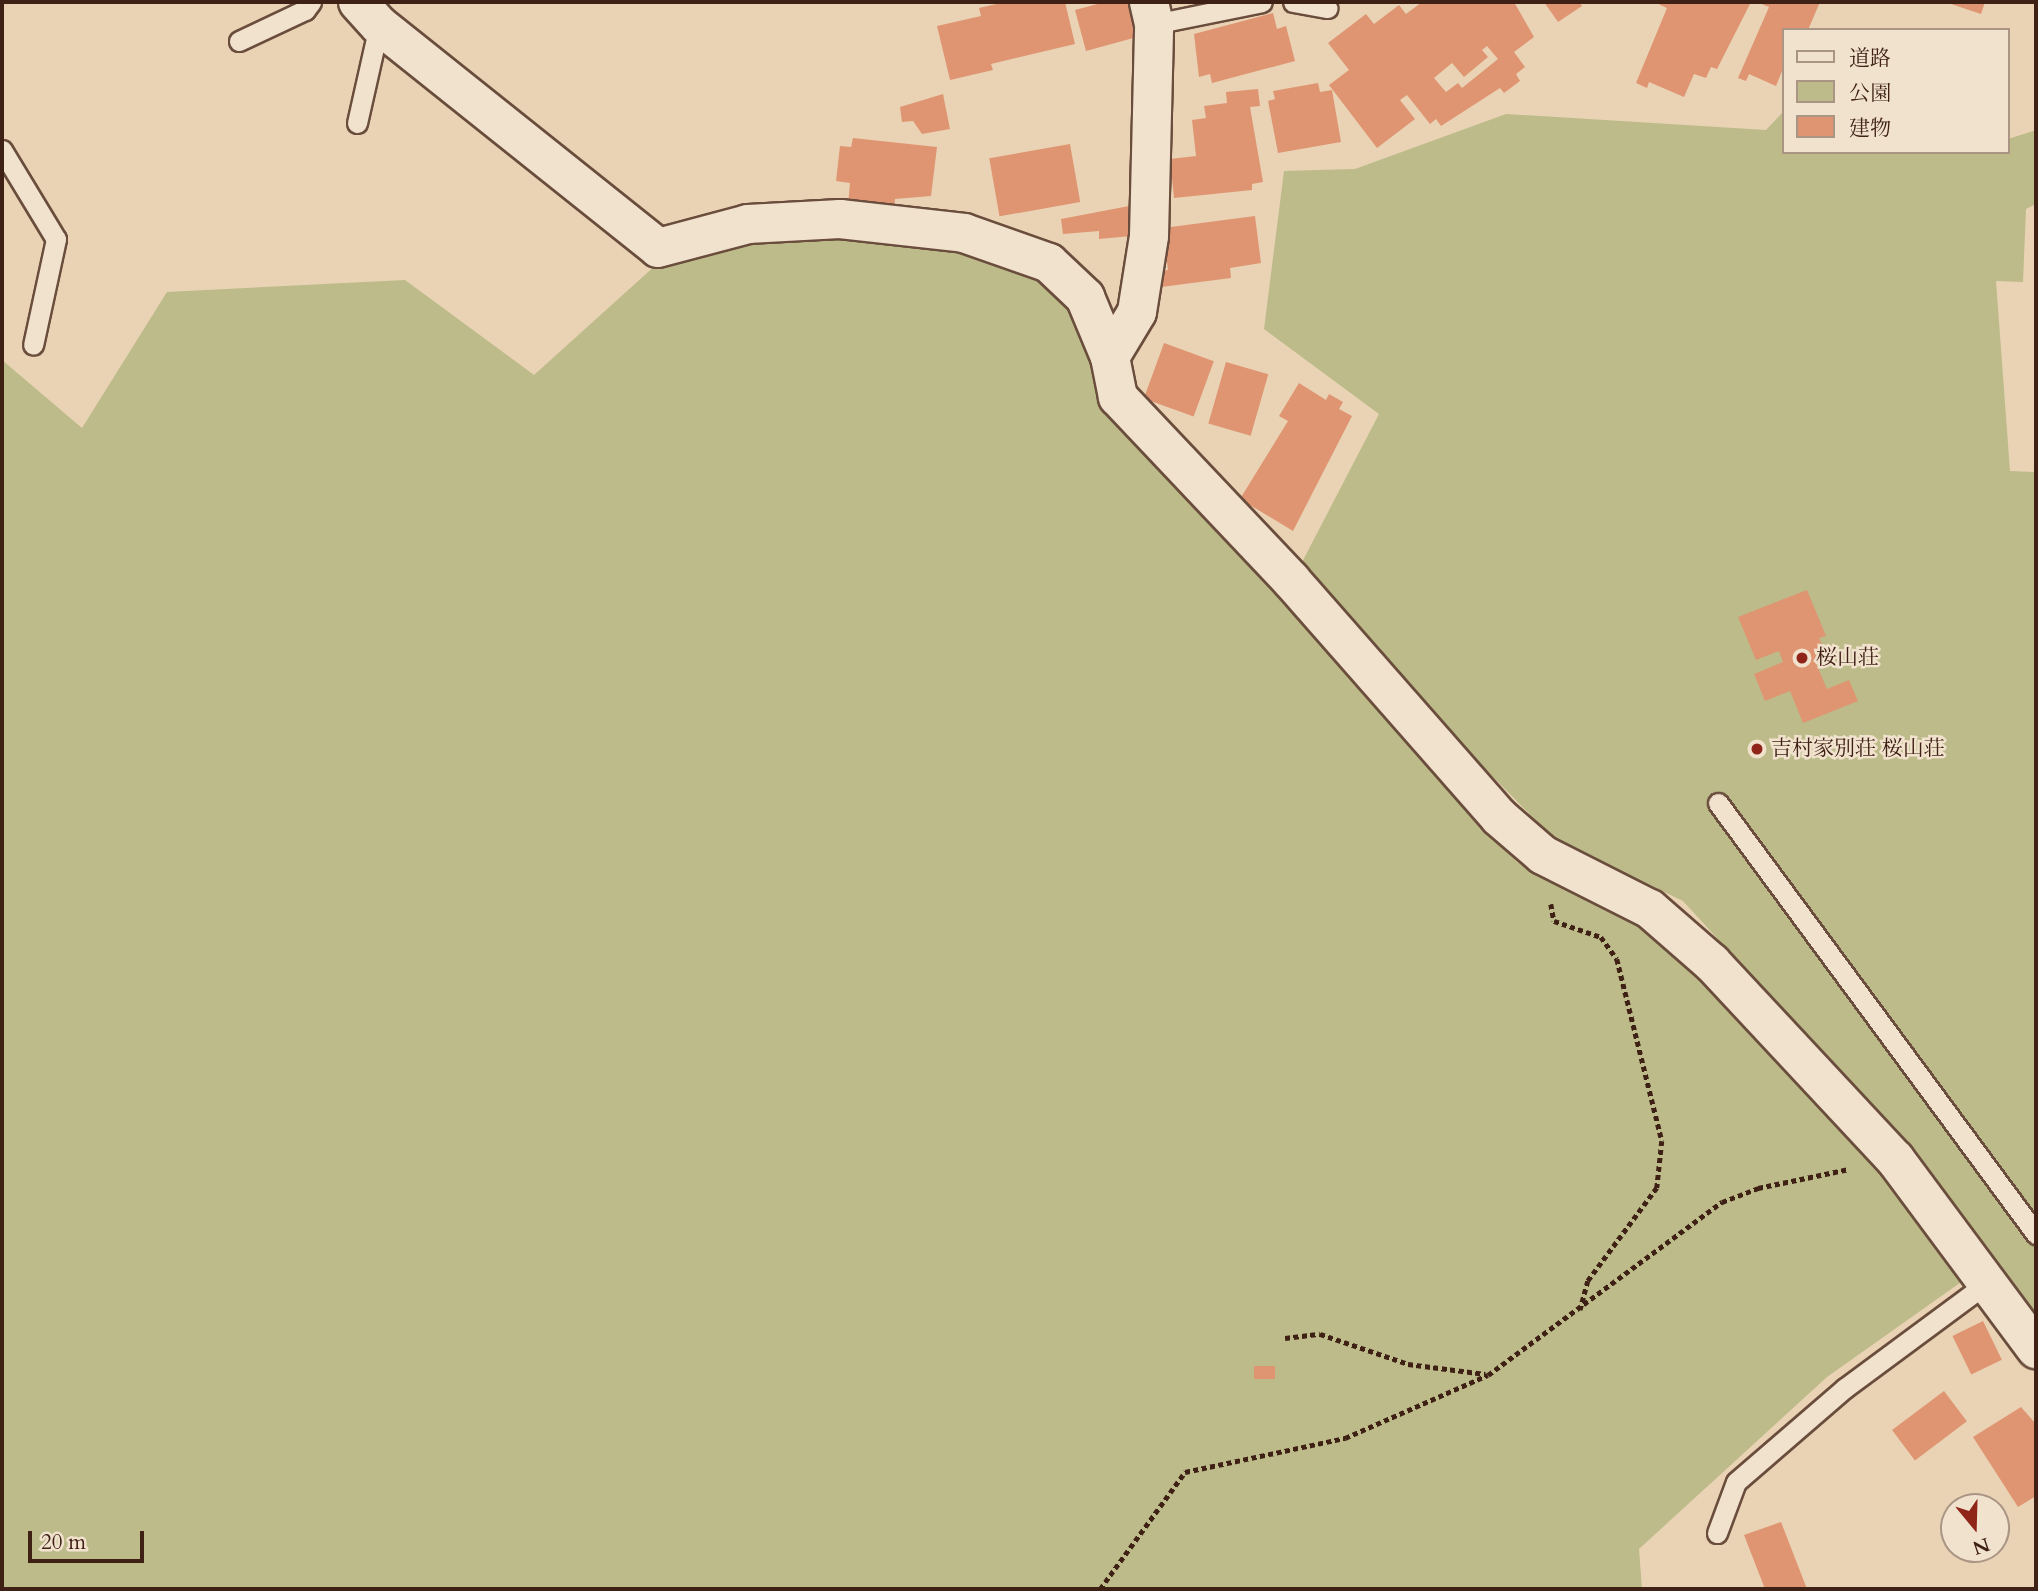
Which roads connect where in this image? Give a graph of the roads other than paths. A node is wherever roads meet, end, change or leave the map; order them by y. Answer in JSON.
{"nodes":[{"id":1,"x":311,"y":2,"type":"edge"},
{"id":2,"x":1262,"y":2,"type":"edge"},
{"id":3,"x":1293,"y":2,"type":"edge"},
{"id":4,"x":1327,"y":8,"type":"dead end"},
{"id":5,"x":368,"y":13,"type":"edge"},
{"id":6,"x":1152,"y":13,"type":"edge"},
{"id":7,"x":239,"y":41,"type":"dead end"},
{"id":8,"x":357,"y":123,"type":"dead end"},
{"id":9,"x":2,"y":149,"type":"edge"},
{"id":10,"x":33,"y":345,"type":"dead end"},
{"id":11,"x":1110,"y":357,"type":"junction"},
{"id":12,"x":1718,"y":803,"type":"dead end"},
{"id":13,"x":2036,"y":1234,"type":"edge"},
{"id":14,"x":1987,"y":1283,"type":"junction"},
{"id":15,"x":2036,"y":1349,"type":"edge"},
{"id":16,"x":1717,"y":1533,"type":"dead end"}],
"edges":[{"from":1,"to":7,"type":"lane"},
{"from":2,"to":6,"type":"lane"},
{"from":3,"to":4,"type":"lane"},
{"from":5,"to":8,"type":"lane"},
{"from":5,"to":11,"type":"street"},
{"from":6,"to":11,"type":"street"},
{"from":9,"to":10,"type":"lane"},
{"from":11,"to":14,"type":"street"},
{"from":12,"to":13,"type":"lane"},
{"from":14,"to":15,"type":"street"},
{"from":14,"to":16,"type":"lane"}]}
